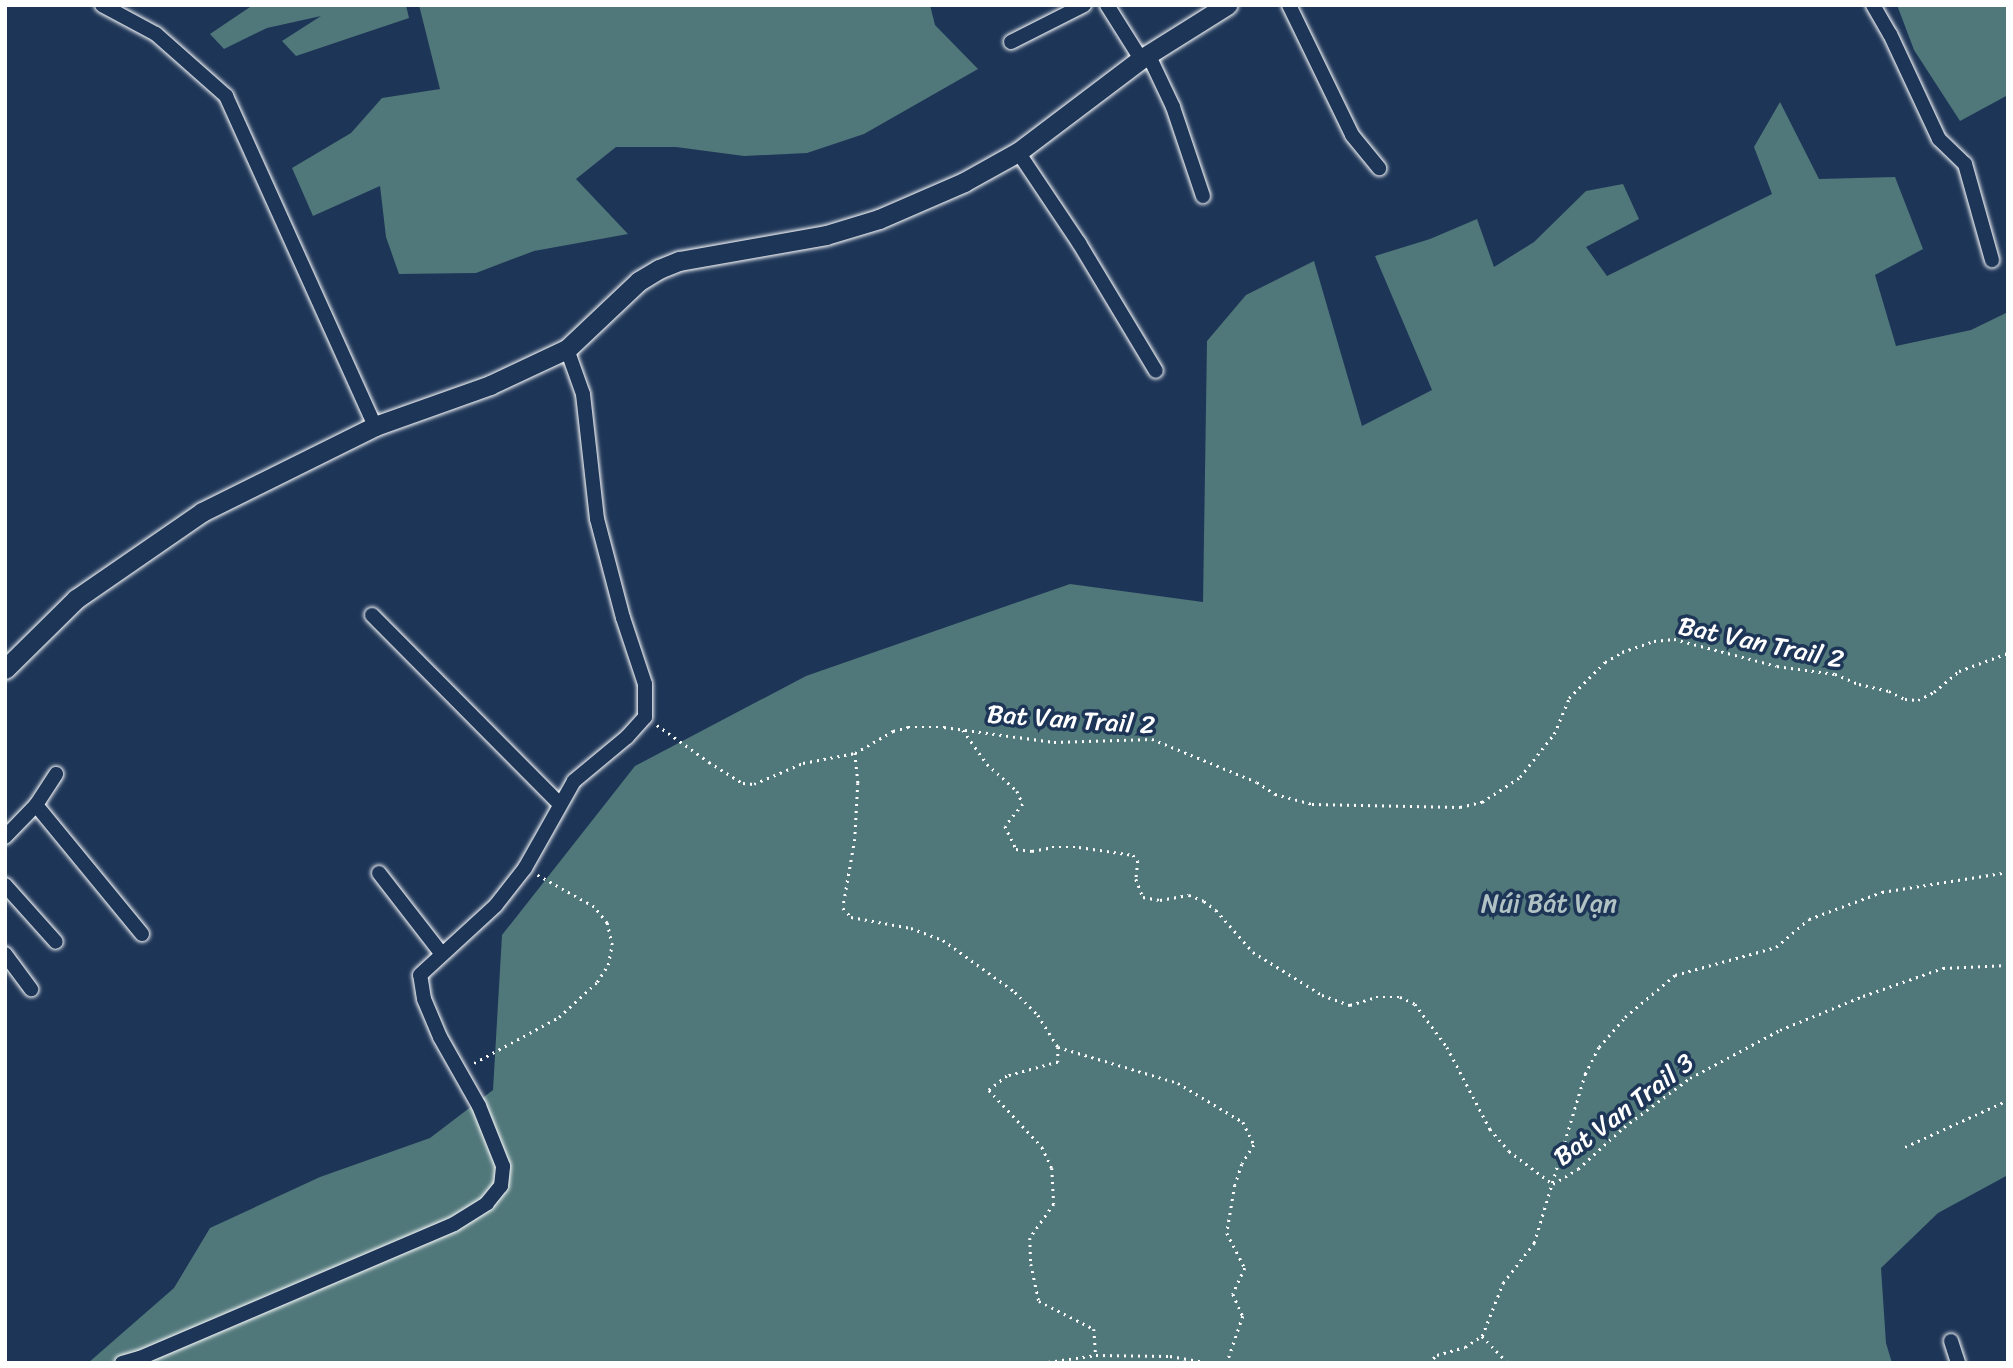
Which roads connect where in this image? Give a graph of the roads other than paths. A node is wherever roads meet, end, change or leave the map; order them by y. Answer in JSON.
{"nodes":[{"id":1,"x":102,"y":5,"type":"edge"},
{"id":2,"x":1084,"y":5,"type":"edge"},
{"id":3,"x":1107,"y":5,"type":"edge"},
{"id":4,"x":1227,"y":5,"type":"edge"},
{"id":5,"x":1289,"y":5,"type":"edge"},
{"id":6,"x":1874,"y":5,"type":"edge"},
{"id":7,"x":1011,"y":42,"type":"dead end"},
{"id":8,"x":1144,"y":56,"type":"junction"},
{"id":9,"x":1018,"y":152,"type":"junction"},
{"id":10,"x":1379,"y":168,"type":"dead end"},
{"id":11,"x":1203,"y":197,"type":"dead end"},
{"id":12,"x":1992,"y":260,"type":"dead end"},
{"id":13,"x":567,"y":349,"type":"junction"},
{"id":14,"x":1156,"y":371,"type":"dead end"},
{"id":15,"x":375,"y":426,"type":"junction"},
{"id":16,"x":372,"y":615,"type":"dead end"},
{"id":17,"x":5,"y":669,"type":"edge"},
{"id":18,"x":56,"y":774,"type":"dead end"},
{"id":19,"x":559,"y":803,"type":"junction"},
{"id":20,"x":36,"y":805,"type":"junction"},
{"id":21,"x":5,"y":837,"type":"edge"},
{"id":22,"x":379,"y":873,"type":"dead end"},
{"id":23,"x":5,"y":885,"type":"edge"},
{"id":24,"x":142,"y":934,"type":"dead end"},
{"id":25,"x":56,"y":942,"type":"dead end"},
{"id":26,"x":441,"y":953,"type":"junction"},
{"id":27,"x":5,"y":954,"type":"edge"},
{"id":28,"x":31,"y":989,"type":"dead end"},
{"id":29,"x":1951,"y":1341,"type":"dead end"},
{"id":30,"x":122,"y":1363,"type":"edge"},
{"id":31,"x":1958,"y":1363,"type":"edge"}],
"edges":[{"from":1,"to":15,"type":"street"},
{"from":2,"to":7,"type":"street"},
{"from":3,"to":8,"type":"street"},
{"from":4,"to":8,"type":"main road"},
{"from":5,"to":10,"type":"street"},
{"from":6,"to":12,"type":"street"},
{"from":8,"to":9,"type":"main road"},
{"from":8,"to":11,"type":"street"},
{"from":9,"to":13,"type":"main road"},
{"from":9,"to":14,"type":"street"},
{"from":13,"to":15,"type":"main road"},
{"from":13,"to":19,"type":"street"},
{"from":15,"to":17,"type":"main road"},
{"from":16,"to":19,"type":"street"},
{"from":18,"to":20,"type":"street"},
{"from":19,"to":26,"type":"street"},
{"from":20,"to":21,"type":"street"},
{"from":20,"to":24,"type":"street"},
{"from":22,"to":26,"type":"street"},
{"from":23,"to":25,"type":"street"},
{"from":26,"to":30,"type":"street"},
{"from":27,"to":28,"type":"street"},
{"from":29,"to":31,"type":"street"}]}
